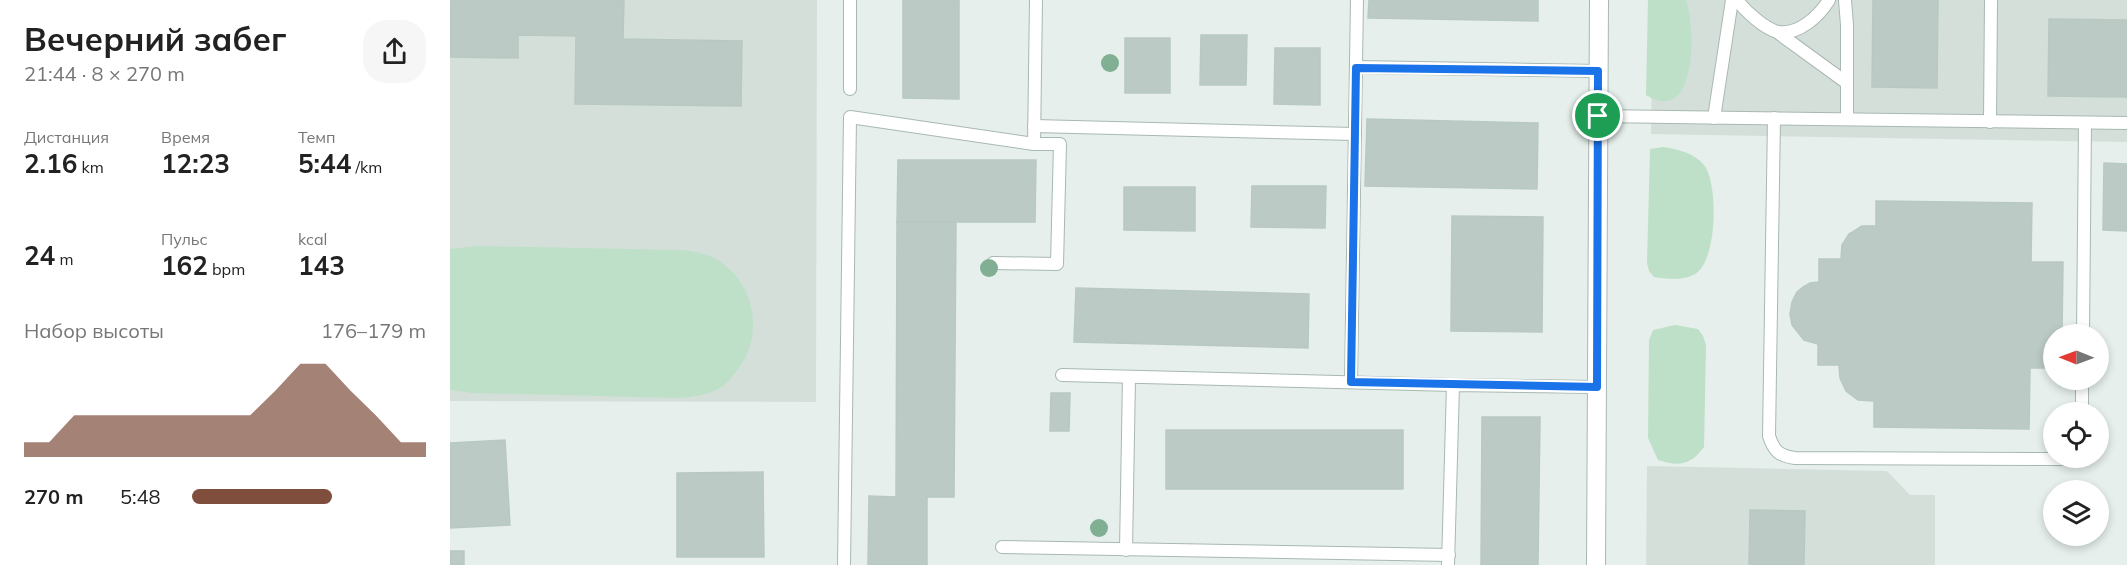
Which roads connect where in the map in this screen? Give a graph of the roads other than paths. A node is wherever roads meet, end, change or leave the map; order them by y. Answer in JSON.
{"nodes":[{"id":1,"x":850,"y":0,"type":"edge"},
{"id":2,"x":1036,"y":0,"type":"edge"},
{"id":3,"x":1357,"y":0,"type":"edge"},
{"id":4,"x":1599,"y":0,"type":"edge"},
{"id":5,"x":1732,"y":0,"type":"edge"},
{"id":6,"x":1737,"y":0,"type":"edge"},
{"id":7,"x":1828,"y":0,"type":"edge"},
{"id":8,"x":1845,"y":0,"type":"edge"},
{"id":9,"x":1991,"y":0,"type":"edge"},
{"id":10,"x":1777,"y":32,"type":"junction"},
{"id":11,"x":1356,"y":68,"type":"junction"},
{"id":12,"x":1598,"y":71,"type":"junction"},
{"id":13,"x":1847,"y":83,"type":"junction"},
{"id":14,"x":850,"y":89,"type":"dead end"},
{"id":15,"x":1598,"y":116,"type":"junction"},
{"id":16,"x":1714,"y":118,"type":"junction"},
{"id":17,"x":1774,"y":118,"type":"junction"},
{"id":18,"x":1846,"y":119,"type":"junction"},
{"id":19,"x":1990,"y":122,"type":"junction"},
{"id":20,"x":2085,"y":123,"type":"junction"},
{"id":21,"x":2127,"y":123,"type":"edge"},
{"id":22,"x":1034,"y":126,"type":"junction"},
{"id":23,"x":1355,"y":134,"type":"junction"},
{"id":24,"x":1034,"y":144,"type":"junction"},
{"id":25,"x":993,"y":263,"type":"dead end"},
{"id":26,"x":2083,"y":324,"type":"edge"},
{"id":27,"x":1062,"y":375,"type":"dead end"},
{"id":28,"x":1129,"y":377,"type":"junction"},
{"id":29,"x":1351,"y":382,"type":"junction"},
{"id":30,"x":1453,"y":385,"type":"junction"},
{"id":31,"x":1597,"y":387,"type":"junction"},
{"id":32,"x":2043,"y":459,"type":"edge"},
{"id":33,"x":1002,"y":547,"type":"dead end"},
{"id":34,"x":1126,"y":550,"type":"junction"},
{"id":35,"x":1449,"y":560,"type":"edge"},
{"id":36,"x":844,"y":565,"type":"edge"},
{"id":37,"x":1596,"y":565,"type":"edge"}],
"edges":[{"from":1,"to":14,"type":"lane"},
{"from":2,"to":22,"type":"lane"},
{"from":3,"to":11,"type":"lane"},
{"from":4,"to":12,"type":"street"},
{"from":5,"to":16,"type":"lane"},
{"from":6,"to":10,"type":"lane"},
{"from":7,"to":10,"type":"lane"},
{"from":8,"to":13,"type":"lane"},
{"from":9,"to":19,"type":"lane"},
{"from":10,"to":13,"type":"lane"},
{"from":11,"to":12,"type":"lane"},
{"from":11,"to":23,"type":"lane"},
{"from":12,"to":15,"type":"street"},
{"from":13,"to":18,"type":"lane"},
{"from":15,"to":16,"type":"lane"},
{"from":15,"to":31,"type":"street"},
{"from":16,"to":17,"type":"lane"},
{"from":17,"to":18,"type":"lane"},
{"from":17,"to":32,"type":"lane"},
{"from":18,"to":19,"type":"lane"},
{"from":19,"to":20,"type":"lane"},
{"from":20,"to":21,"type":"lane"},
{"from":20,"to":26,"type":"lane"},
{"from":22,"to":23,"type":"lane"},
{"from":22,"to":24,"type":"lane"},
{"from":23,"to":29,"type":"lane"},
{"from":24,"to":25,"type":"lane"},
{"from":24,"to":36,"type":"lane"},
{"from":27,"to":28,"type":"lane"},
{"from":28,"to":29,"type":"lane"},
{"from":28,"to":34,"type":"lane"},
{"from":29,"to":30,"type":"lane"},
{"from":30,"to":31,"type":"lane"},
{"from":30,"to":35,"type":"lane"},
{"from":31,"to":37,"type":"street"},
{"from":33,"to":34,"type":"lane"},
{"from":34,"to":35,"type":"lane"}]}
